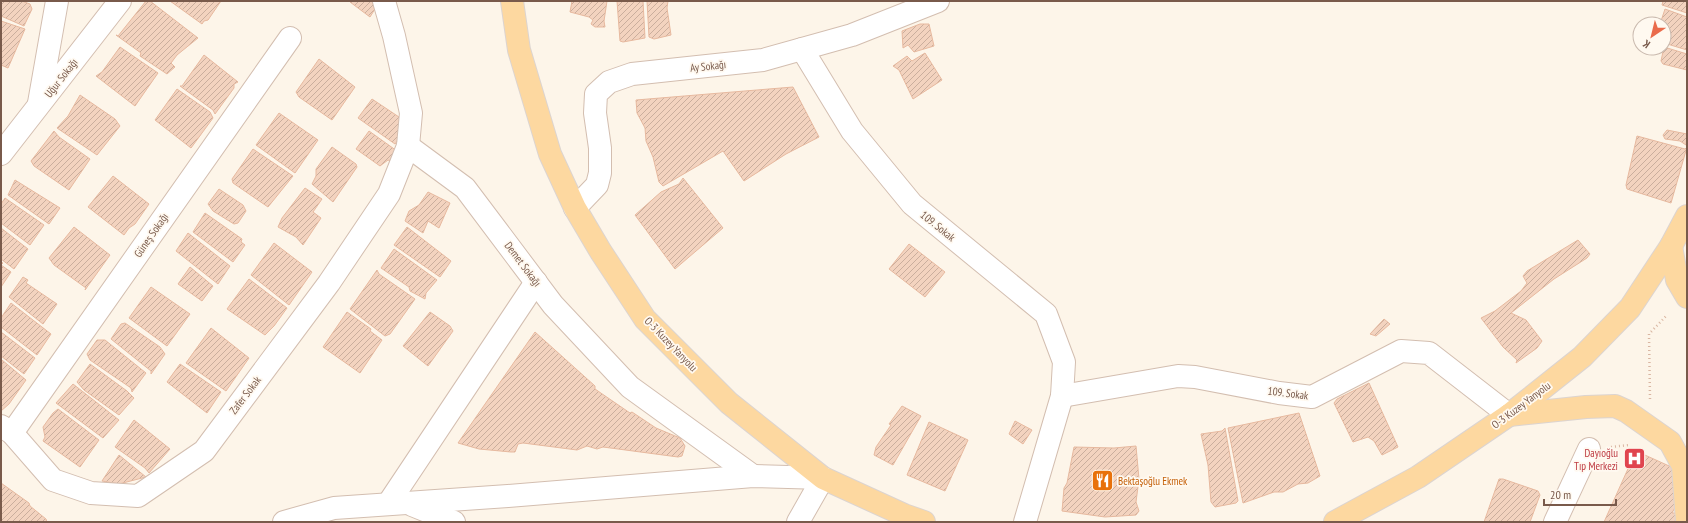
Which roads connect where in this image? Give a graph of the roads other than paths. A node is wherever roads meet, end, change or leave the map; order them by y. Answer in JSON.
{"nodes":[{"id":1,"x":57,"y":1,"type":"edge"},
{"id":2,"x":120,"y":1,"type":"edge"},
{"id":3,"x":384,"y":1,"type":"edge"},
{"id":4,"x":512,"y":1,"type":"edge"},
{"id":5,"x":938,"y":1,"type":"edge"},
{"id":6,"x":290,"y":38,"type":"dead end"},
{"id":7,"x":802,"y":49,"type":"junction"},
{"id":8,"x":38,"y":106,"type":"junction"},
{"id":9,"x":408,"y":146,"type":"junction"},
{"id":10,"x":1,"y":154,"type":"edge"},
{"id":11,"x":575,"y":208,"type":"junction"},
{"id":12,"x":1687,"y":216,"type":"edge"},
{"id":13,"x":1671,"y":246,"type":"junction"},
{"id":14,"x":536,"y":282,"type":"junction"},
{"id":15,"x":1687,"y":297,"type":"edge"},
{"id":16,"x":1062,"y":396,"type":"junction"},
{"id":17,"x":1510,"y":415,"type":"junction"},
{"id":18,"x":6,"y":429,"type":"edge"},
{"id":19,"x":1589,"y":449,"type":"dead end"},
{"id":20,"x":754,"y":476,"type":"junction"},
{"id":21,"x":823,"y":478,"type":"junction"},
{"id":22,"x":398,"y":504,"type":"junction"},
{"id":23,"x":1687,"y":521,"type":"edge"},
{"id":24,"x":284,"y":522,"type":"edge"},
{"id":25,"x":454,"y":522,"type":"edge"},
{"id":26,"x":798,"y":522,"type":"edge"},
{"id":27,"x":924,"y":522,"type":"edge"},
{"id":28,"x":1025,"y":522,"type":"edge"},
{"id":29,"x":1334,"y":522,"type":"edge"},
{"id":30,"x":1555,"y":522,"type":"edge"}],
"edges":[{"from":1,"to":8,"type":"street"},
{"from":2,"to":8,"type":"street","name":"Uğur Sokağı"},
{"from":3,"to":9,"type":"street"},
{"from":4,"to":11,"type":"main road","name":"O-3 Kuzey Yanyolu"},
{"from":5,"to":7,"type":"street","name":"Ay Sokağı"},
{"from":6,"to":18,"type":"street","name":"Güneş Sokağı"},
{"from":7,"to":11,"type":"street","name":"Ay Sokağı"},
{"from":7,"to":16,"type":"street","name":"109. Sokak"},
{"from":8,"to":10,"type":"street","name":"Uğur Sokağı"},
{"from":9,"to":14,"type":"street","name":"Demet Sokağı"},
{"from":9,"to":18,"type":"street","name":"Zafer Sokak"},
{"from":11,"to":21,"type":"main road","name":"O-3 Kuzey Yanyolu"},
{"from":12,"to":13,"type":"main road","name":"O-3 Kuzey Yanyolu"},
{"from":13,"to":15,"type":"main road"},
{"from":13,"to":17,"type":"main road","name":"O-3 Kuzey Yanyolu"},
{"from":14,"to":20,"type":"street","name":"Demet Sokağı"},
{"from":14,"to":22,"type":"street"},
{"from":16,"to":17,"type":"street","name":"109. Sokak"},
{"from":16,"to":28,"type":"street","name":"109. Sokak"},
{"from":17,"to":23,"type":"main road"},
{"from":17,"to":29,"type":"main road","name":"O-3 Kuzey Yanyolu"},
{"from":19,"to":30,"type":"street"},
{"from":20,"to":21,"type":"street"},
{"from":20,"to":22,"type":"street"},
{"from":21,"to":26,"type":"street"},
{"from":21,"to":27,"type":"main road","name":"O-3 Kuzey Yanyolu"},
{"from":22,"to":24,"type":"street"},
{"from":22,"to":25,"type":"street"}]}
